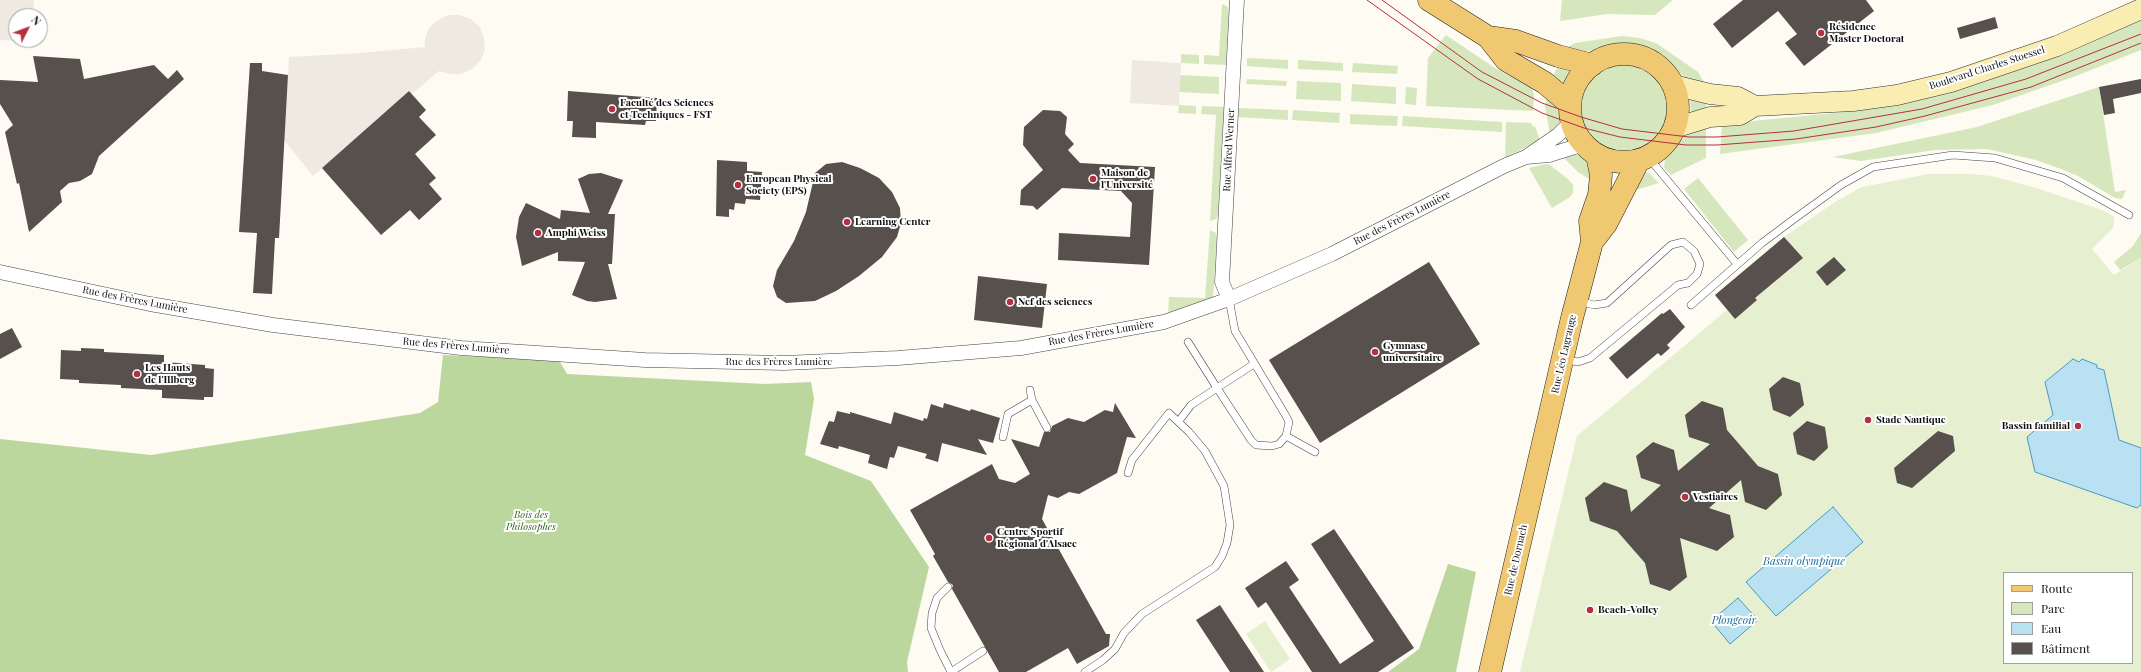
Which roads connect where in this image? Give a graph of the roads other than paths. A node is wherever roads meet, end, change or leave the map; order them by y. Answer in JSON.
{"nodes":[{"id":1,"x":1236,"y":0,"type":"edge"},
{"id":2,"x":1429,"y":0,"type":"edge"},
{"id":3,"x":2141,"y":9,"type":"edge"},
{"id":4,"x":1488,"y":37,"type":"junction"},
{"id":5,"x":1592,"y":65,"type":"junction"},
{"id":6,"x":1673,"y":85,"type":"junction"},
{"id":7,"x":1755,"y":106,"type":"junction"},
{"id":8,"x":1570,"y":113,"type":"junction"},
{"id":9,"x":1674,"y":128,"type":"junction"},
{"id":10,"x":1591,"y":150,"type":"junction"},
{"id":11,"x":1526,"y":157,"type":"junction"},
{"id":12,"x":1643,"y":158,"type":"junction"},
{"id":13,"x":2129,"y":215,"type":"dead end"},
{"id":14,"x":1590,"y":251,"type":"junction"},
{"id":15,"x":1737,"y":264,"type":"junction"},
{"id":16,"x":0,"y":272,"type":"edge"},
{"id":17,"x":1228,"y":299,"type":"junction"},
{"id":18,"x":1577,"y":300,"type":"junction"},
{"id":19,"x":1691,"y":305,"type":"dead end"},
{"id":20,"x":1188,"y":342,"type":"dead end"},
{"id":21,"x":1558,"y":363,"type":"junction"},
{"id":22,"x":1254,"y":364,"type":"junction"},
{"id":23,"x":1217,"y":388,"type":"junction"},
{"id":24,"x":1030,"y":390,"type":"dead end"},
{"id":25,"x":1032,"y":400,"type":"junction"},
{"id":26,"x":1179,"y":421,"type":"junction"},
{"id":27,"x":1047,"y":428,"type":"dead end"},
{"id":28,"x":1286,"y":436,"type":"junction"},
{"id":29,"x":1003,"y":437,"type":"dead end"},
{"id":30,"x":1543,"y":448,"type":"joint"},
{"id":31,"x":1315,"y":452,"type":"dead end"},
{"id":32,"x":1128,"y":473,"type":"dead end"},
{"id":33,"x":948,"y":587,"type":"dead end"},
{"id":34,"x":983,"y":651,"type":"dead end"},
{"id":35,"x":951,"y":672,"type":"edge"},
{"id":36,"x":1085,"y":672,"type":"edge"},
{"id":37,"x":1490,"y":672,"type":"edge"}],
"edges":[{"from":1,"to":17,"type":"street","name":"Rue Alfred Werner"},
{"from":2,"to":4,"type":"main road"},
{"from":3,"to":7,"type":"main road","name":"Boulevard Charles Stoessel"},
{"from":4,"to":5,"type":"main road"},
{"from":4,"to":8,"type":"main road"},
{"from":5,"to":6,"type":"main road"},
{"from":5,"to":8,"type":"main road"},
{"from":6,"to":7,"type":"main road"},
{"from":6,"to":9,"type":"main road"},
{"from":7,"to":9,"type":"main road","name":"Boulevard Charles Stoessel"},
{"from":8,"to":10,"type":"main road"},
{"from":8,"to":11,"type":"street","name":"Rue des Frères Lumière"},
{"from":9,"to":12,"type":"main road"},
{"from":10,"to":11,"type":"street","name":"Rue des Frères Lumière"},
{"from":10,"to":12,"type":"main road"},
{"from":10,"to":14,"type":"main road","name":"Rue Léo Lagrange"},
{"from":11,"to":17,"type":"street","name":"Rue des Frères Lumière"},
{"from":12,"to":14,"type":"main road","name":"Rue Léo Lagrange"},
{"from":12,"to":15,"type":"lane"},
{"from":13,"to":15,"type":"lane"},
{"from":14,"to":18,"type":"main road","name":"Rue Léo Lagrange"},
{"from":15,"to":19,"type":"lane"},
{"from":16,"to":17,"type":"street","name":"Rue des Frères Lumière"},
{"from":17,"to":22,"type":"lane"},
{"from":18,"to":21,"type":"main road","name":"Rue Léo Lagrange"},
{"from":18,"to":21,"type":"lane"},
{"from":20,"to":23,"type":"lane"},
{"from":21,"to":30,"type":"main road","name":"Rue Léo Lagrange"},
{"from":22,"to":23,"type":"lane"},
{"from":22,"to":28,"type":"lane"},
{"from":23,"to":26,"type":"lane"},
{"from":23,"to":28,"type":"lane"},
{"from":24,"to":25,"type":"lane"},
{"from":25,"to":27,"type":"lane"},
{"from":25,"to":29,"type":"lane"},
{"from":26,"to":32,"type":"lane"},
{"from":26,"to":36,"type":"lane"},
{"from":28,"to":31,"type":"lane"},
{"from":30,"to":37,"type":"main road","name":"Rue de Dornach"},
{"from":33,"to":35,"type":"lane"},
{"from":34,"to":35,"type":"lane"}]}
